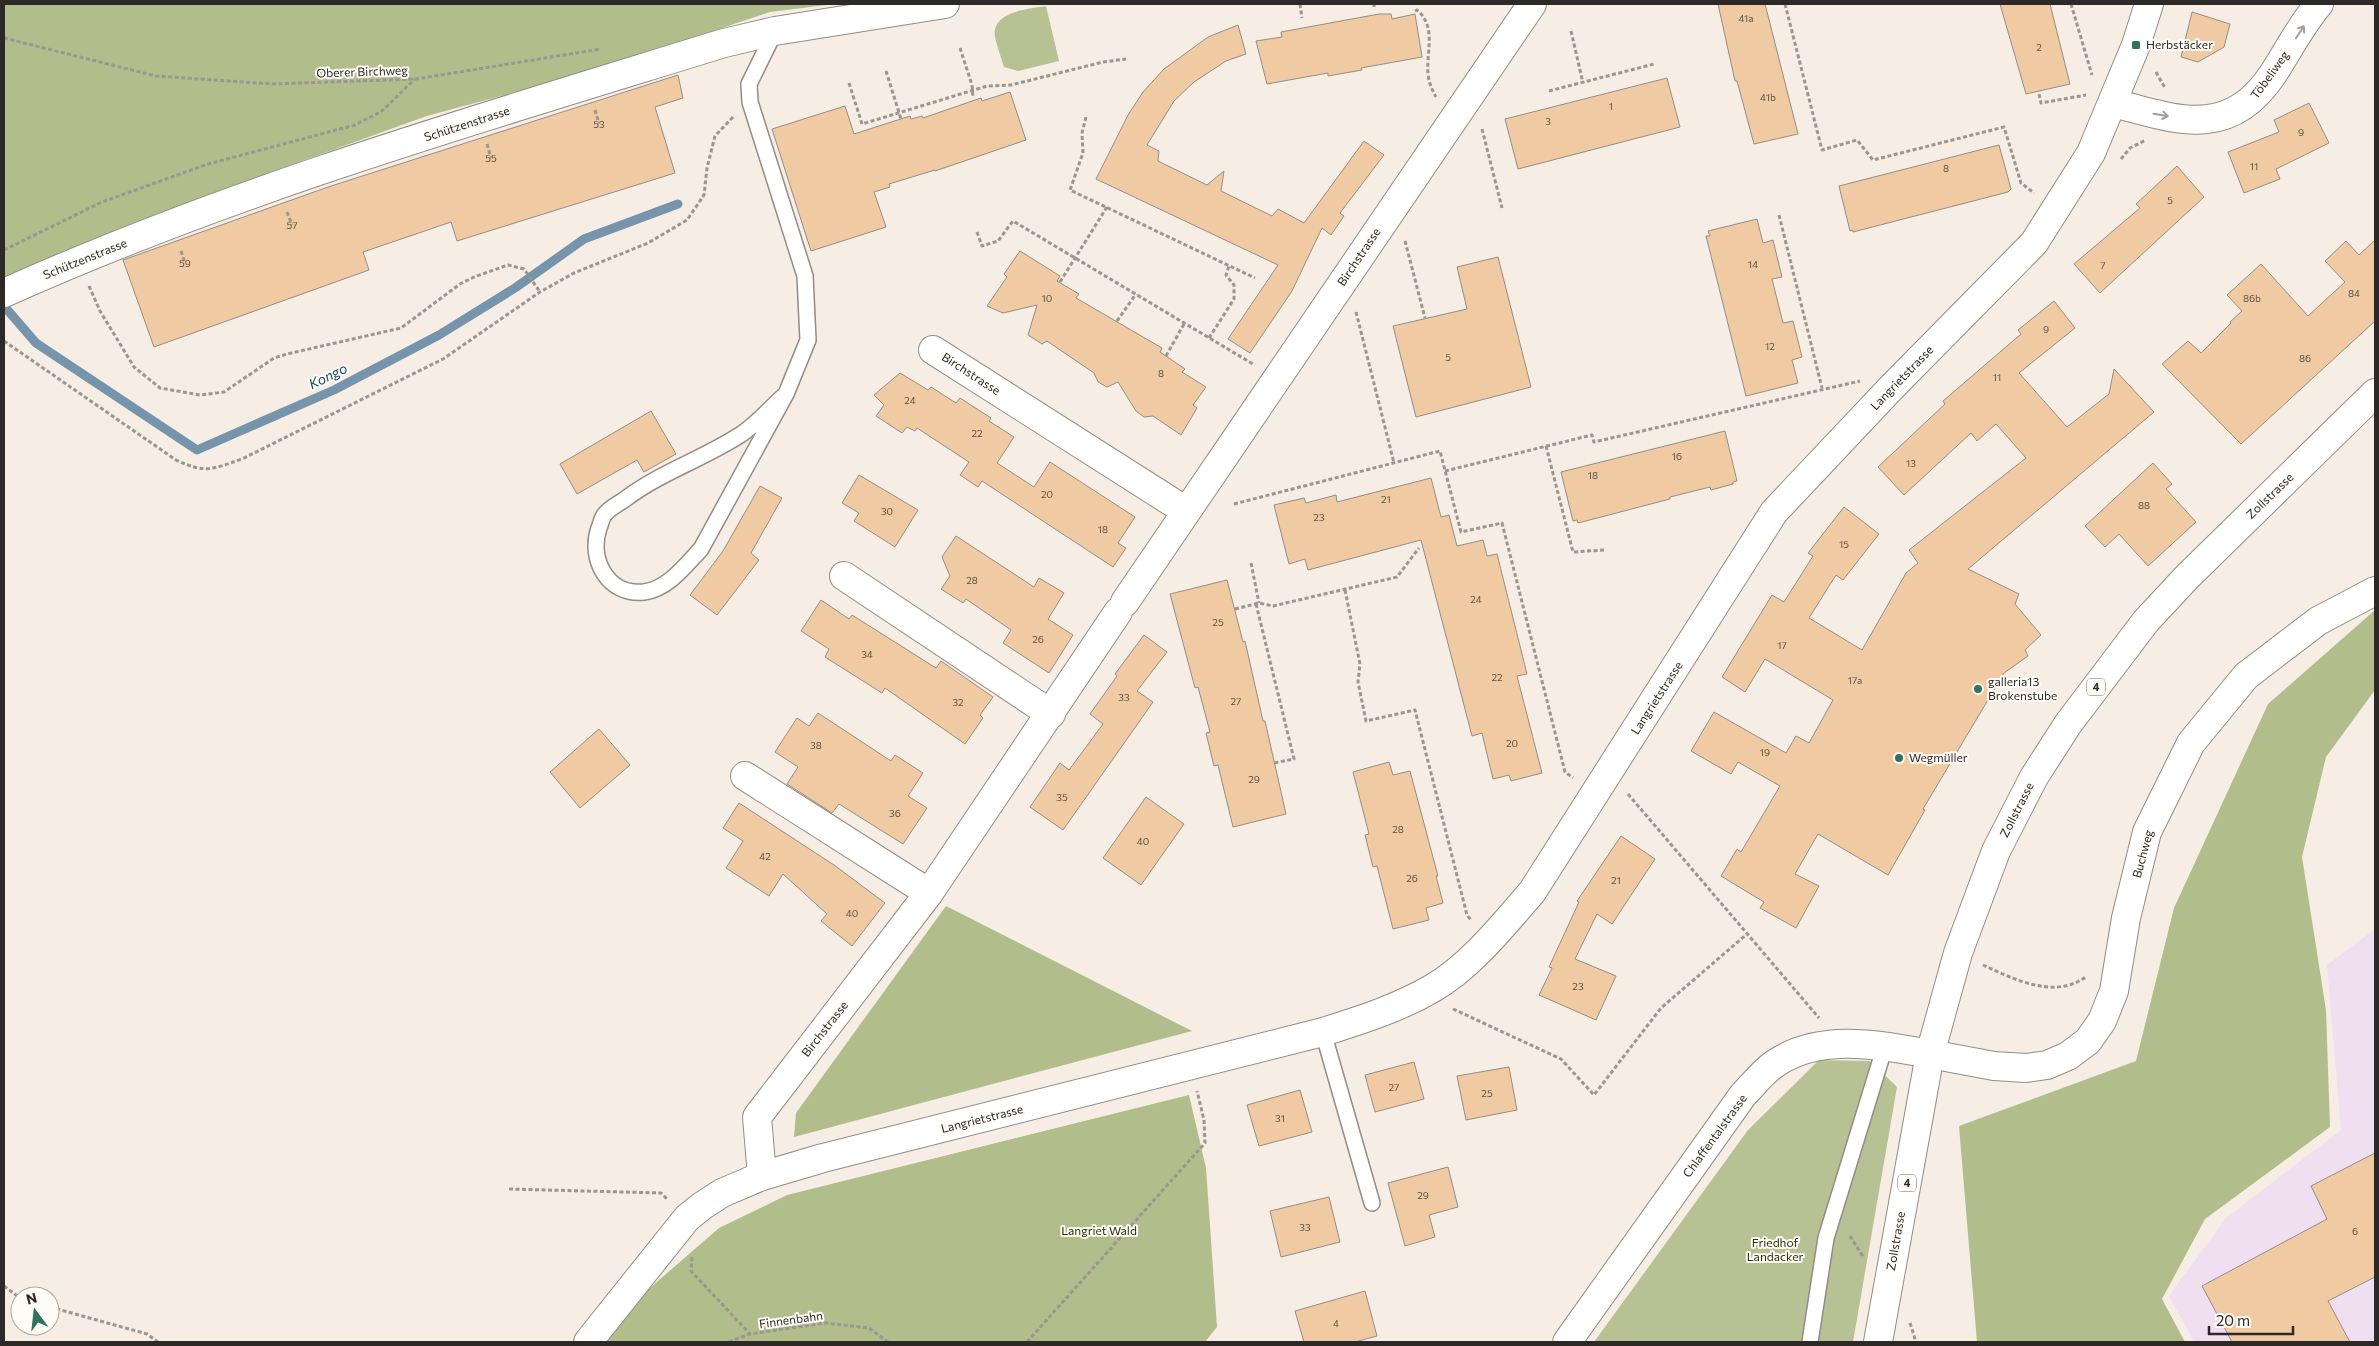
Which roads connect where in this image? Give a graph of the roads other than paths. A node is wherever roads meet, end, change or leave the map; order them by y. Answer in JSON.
{"nodes":[{"id":1,"x":945,"y":4,"type":"edge"},
{"id":2,"x":1532,"y":4,"type":"edge"},
{"id":3,"x":2150,"y":4,"type":"edge"},
{"id":4,"x":2319,"y":4,"type":"edge"},
{"id":5,"x":775,"y":31,"type":"junction"},
{"id":6,"x":2102,"y":100,"type":"junction"},
{"id":7,"x":4,"y":293,"type":"edge"},
{"id":8,"x":933,"y":350,"type":"dead end"},
{"id":9,"x":2375,"y":393,"type":"edge"},
{"id":10,"x":786,"y":394,"type":"junction"},
{"id":11,"x":1186,"y":511,"type":"junction"},
{"id":12,"x":844,"y":576,"type":"dead end"},
{"id":13,"x":2375,"y":591,"type":"edge"},
{"id":14,"x":1051,"y":714,"type":"junction"},
{"id":15,"x":745,"y":776,"type":"dead end"},
{"id":16,"x":929,"y":894,"type":"junction"},
{"id":17,"x":1323,"y":1032,"type":"junction"},
{"id":18,"x":1885,"y":1046,"type":"junction"},
{"id":19,"x":1930,"y":1054,"type":"junction"},
{"id":20,"x":762,"y":1176,"type":"junction"},
{"id":21,"x":1372,"y":1202,"type":"dead end"},
{"id":22,"x":588,"y":1342,"type":"edge"},
{"id":23,"x":1567,"y":1342,"type":"edge"},
{"id":24,"x":1810,"y":1342,"type":"edge"},
{"id":25,"x":1878,"y":1342,"type":"edge"}],
"edges":[{"from":1,"to":5,"type":"street","name":"Schützenstrasse"},
{"from":2,"to":11,"type":"street","name":"Birchstrasse"},
{"from":3,"to":6,"type":"street","name":"Langrietstrasse"},
{"from":6,"to":4,"type":"street","name":"Töbeliweg","one_way":true},
{"from":5,"to":7,"type":"street","name":"Schützenstrasse"},
{"from":5,"to":10,"type":"lane"},
{"from":6,"to":17,"type":"street","name":"Langrietstrasse"},
{"from":8,"to":11,"type":"street","name":"Birchstrasse"},
{"from":9,"to":19,"type":"street","name":"Zollstrasse","number":"4"},
{"from":10,"to":10,"type":"lane"},
{"from":11,"to":14,"type":"street","name":"Birchstrasse"},
{"from":12,"to":14,"type":"street"},
{"from":13,"to":19,"type":"street","name":"Buchweg"},
{"from":14,"to":16,"type":"street","name":"Birchstrasse"},
{"from":15,"to":16,"type":"street"},
{"from":16,"to":20,"type":"street","name":"Birchstrasse"},
{"from":17,"to":20,"type":"street","name":"Langrietstrasse"},
{"from":17,"to":21,"type":"lane"},
{"from":18,"to":19,"type":"street","name":"Chlaffentalstrasse"},
{"from":18,"to":23,"type":"street","name":"Chlaffentalstrasse"},
{"from":18,"to":24,"type":"lane"},
{"from":19,"to":25,"type":"street","name":"Zollstrasse","number":"4"},
{"from":20,"to":22,"type":"street","name":"Langrietstrasse"}]}
